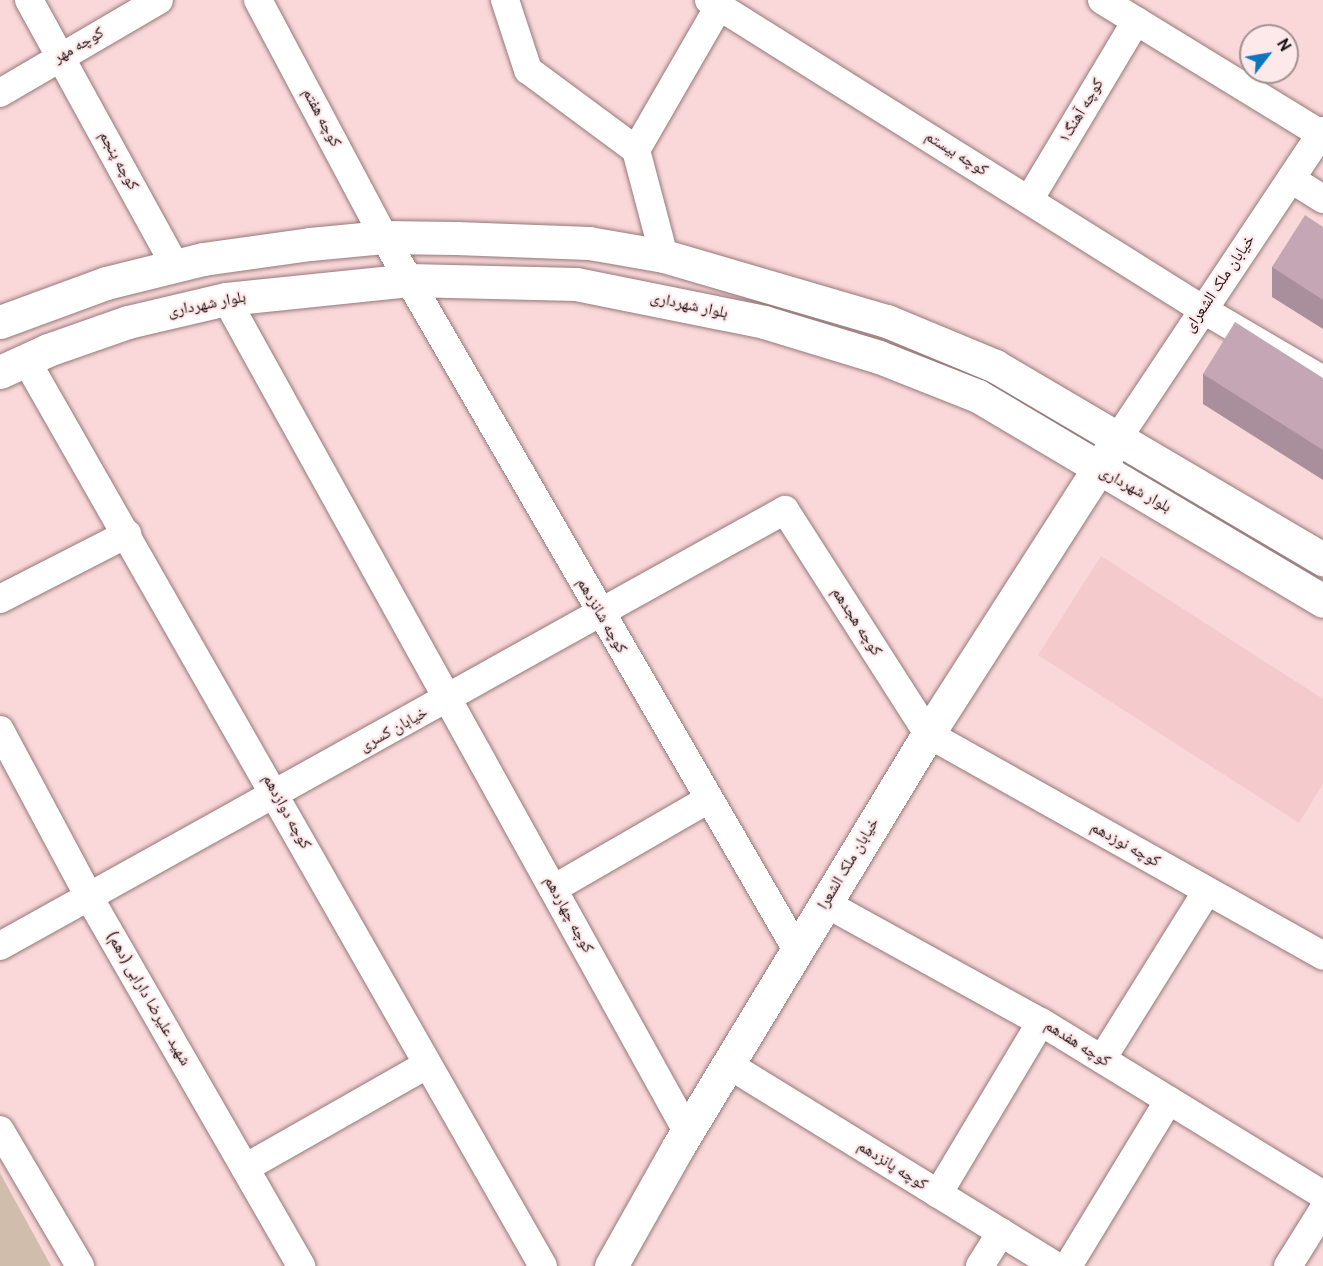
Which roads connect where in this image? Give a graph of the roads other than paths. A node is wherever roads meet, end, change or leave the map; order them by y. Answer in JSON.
{"nodes":[{"id":1,"x":29,"y":0,"type":"edge"},
{"id":2,"x":159,"y":0,"type":"edge"},
{"id":3,"x":258,"y":0,"type":"edge"},
{"id":4,"x":505,"y":0,"type":"edge"},
{"id":5,"x":1102,"y":0,"type":"edge"},
{"id":6,"x":714,"y":3,"type":"edge"},
{"id":7,"x":1136,"y":21,"type":"junction"},
{"id":8,"x":60,"y":57,"type":"junction"},
{"id":9,"x":0,"y":93,"type":"edge"},
{"id":10,"x":1322,"y":133,"type":"edge"},
{"id":11,"x":636,"y":150,"type":"junction"},
{"id":12,"x":1291,"y":179,"type":"junction"},
{"id":13,"x":1323,"y":199,"type":"edge"},
{"id":14,"x":1029,"y":201,"type":"junction"},
{"id":15,"x":384,"y":237,"type":"junction"},
{"id":16,"x":664,"y":256,"type":"junction"},
{"id":17,"x":176,"y":266,"type":"junction"},
{"id":18,"x":409,"y":280,"type":"junction"},
{"id":19,"x":226,"y":299,"type":"junction"},
{"id":20,"x":1202,"y":309,"type":"junction"},
{"id":21,"x":0,"y":322,"type":"edge"},
{"id":22,"x":13,"y":366,"type":"edge"},
{"id":23,"x":1323,"y":380,"type":"edge"},
{"id":24,"x":1118,"y":438,"type":"junction"},
{"id":25,"x":1099,"y":471,"type":"junction"},
{"id":26,"x":785,"y":510,"type":"joint"},
{"id":27,"x":127,"y":534,"type":"junction"},
{"id":28,"x":1323,"y":559,"type":"edge"},
{"id":29,"x":0,"y":599,"type":"edge"},
{"id":30,"x":1323,"y":601,"type":"edge"},
{"id":31,"x":600,"y":614,"type":"junction"},
{"id":32,"x":448,"y":700,"type":"junction"},
{"id":33,"x":0,"y":730,"type":"edge"},
{"id":34,"x":928,"y":734,"type":"junction"},
{"id":35,"x":277,"y":795,"type":"junction"},
{"id":36,"x":709,"y":799,"type":"junction"},
{"id":37,"x":553,"y":889,"type":"junction"},
{"id":38,"x":1207,"y":891,"type":"junction"},
{"id":39,"x":90,"y":897,"type":"junction"},
{"id":40,"x":825,"y":903,"type":"junction"},
{"id":41,"x":0,"y":946,"type":"edge"},
{"id":42,"x":797,"y":950,"type":"junction"},
{"id":43,"x":1323,"y":957,"type":"edge"},
{"id":44,"x":1041,"y":1022,"type":"junction"},
{"id":45,"x":1102,"y":1059,"type":"junction"},
{"id":46,"x":426,"y":1065,"type":"junction"},
{"id":47,"x":729,"y":1065,"type":"junction"},
{"id":48,"x":1169,"y":1100,"type":"junction"},
{"id":49,"x":0,"y":1130,"type":"edge"},
{"id":50,"x":687,"y":1131,"type":"junction"},
{"id":51,"x":245,"y":1168,"type":"junction"},
{"id":52,"x":938,"y":1194,"type":"junction"},
{"id":53,"x":1323,"y":1195,"type":"edge"},
{"id":54,"x":1323,"y":1210,"type":"edge"},
{"id":55,"x":1001,"y":1232,"type":"junction"},
{"id":56,"x":80,"y":1266,"type":"edge"},
{"id":57,"x":302,"y":1266,"type":"edge"},
{"id":58,"x":543,"y":1266,"type":"edge"},
{"id":59,"x":612,"y":1266,"type":"edge"},
{"id":60,"x":980,"y":1266,"type":"edge"},
{"id":61,"x":1056,"y":1266,"type":"edge"},
{"id":62,"x":1068,"y":1266,"type":"edge"},
{"id":63,"x":1288,"y":1266,"type":"edge"}],
"edges":[{"from":1,"to":8,"type":"street","name":"کوچه پنجم"},
{"from":2,"to":8,"type":"street","name":"کوچه مهر"},
{"from":3,"to":15,"type":"street","name":"کوچه هفتم"},
{"from":4,"to":11,"type":"street"},
{"from":5,"to":7,"type":"street"},
{"from":6,"to":11,"type":"street"},
{"from":6,"to":14,"type":"street","name":"کوچه بیستم"},
{"from":7,"to":10,"type":"street"},
{"from":7,"to":14,"type":"street","name":"کوچه آهنگ۱"},
{"from":8,"to":9,"type":"street","name":"کوچه مهر"},
{"from":8,"to":17,"type":"street","name":"کوچه پنجم"},
{"from":10,"to":12,"type":"street","name":"خیابان ملک الشعرای"},
{"from":11,"to":16,"type":"street"},
{"from":12,"to":13,"type":"street"},
{"from":12,"to":20,"type":"street","name":"خیابان ملک الشعرای"},
{"from":14,"to":20,"type":"street","name":"کوچه بیستم"},
{"from":15,"to":16,"type":"main road"},
{"from":15,"to":17,"type":"main road"},
{"from":15,"to":18,"type":"street","name":"کوچه هفتم"},
{"from":16,"to":24,"type":"main road"},
{"from":17,"to":21,"type":"main road"},
{"from":18,"to":19,"type":"main road","name":"بلوار شهرداری"},
{"from":18,"to":25,"type":"main road","name":"بلوار شهرداری"},
{"from":18,"to":31,"type":"street","name":"کوچه شانزدهم"},
{"from":19,"to":22,"type":"main road","name":"بلوار شهرداری"},
{"from":19,"to":32,"type":"street","name":"کوچه چهاردهم"},
{"from":20,"to":23,"type":"street","name":"کوچه بیستم"},
{"from":20,"to":24,"type":"street","name":"خیابان ملک الشعرای"},
{"from":22,"to":27,"type":"street","name":"کوچه دوازدهم"},
{"from":24,"to":25,"type":"main road","name":"خیابان ملک الشعرا"},
{"from":24,"to":28,"type":"main road"},
{"from":25,"to":30,"type":"main road","name":"بلوار شهرداری"},
{"from":25,"to":34,"type":"main road","name":"خیابان ملک الشعرا"},
{"from":26,"to":31,"type":"street","name":"خیابان کسری"},
{"from":26,"to":34,"type":"street","name":"کوچه هجدهم"},
{"from":27,"to":29,"type":"street"},
{"from":27,"to":35,"type":"street","name":"کوچه دوازدهم"},
{"from":31,"to":32,"type":"street","name":"خیابان کسری"},
{"from":31,"to":36,"type":"street","name":"کوچه شانزدهم"},
{"from":32,"to":35,"type":"street","name":"خیابان کسری"},
{"from":32,"to":37,"type":"street","name":"کوچه چهاردهم"},
{"from":33,"to":39,"type":"street","name":"شهید علیرضا دارابی (دهم)"},
{"from":34,"to":38,"type":"street","name":"کوچه نوزدهم"},
{"from":34,"to":40,"type":"main road","name":"خیابان ملک الشعرا"},
{"from":35,"to":39,"type":"street","name":"خیابان کسری"},
{"from":35,"to":46,"type":"street","name":"کوچه دوازدهم"},
{"from":36,"to":37,"type":"street"},
{"from":36,"to":42,"type":"street","name":"کوچه شانزدهم"},
{"from":37,"to":50,"type":"street","name":"کوچه چهاردهم"},
{"from":38,"to":43,"type":"street","name":"کوچه نوزدهم"},
{"from":38,"to":45,"type":"street"},
{"from":39,"to":41,"type":"street","name":"خیابان کسری"},
{"from":39,"to":51,"type":"street","name":"شهید علیرضا دارابی (دهم)"},
{"from":40,"to":42,"type":"main road","name":"خیابان ملک الشعرا"},
{"from":40,"to":44,"type":"street","name":"کوچه هفدهم"},
{"from":42,"to":47,"type":"main road","name":"خیابان ملک الشعرا"},
{"from":44,"to":45,"type":"street","name":"کوچه هفدهم"},
{"from":44,"to":52,"type":"street"},
{"from":45,"to":48,"type":"street","name":"کوچه هفدهم"},
{"from":46,"to":51,"type":"street"},
{"from":46,"to":58,"type":"street","name":"کوچه دوازدهم"},
{"from":47,"to":50,"type":"main road","name":"خیابان ملک الشعرا"},
{"from":47,"to":52,"type":"street","name":"کوچه پانزدهم"},
{"from":48,"to":53,"type":"street","name":"کوچه هفدهم"},
{"from":48,"to":62,"type":"street"},
{"from":49,"to":56,"type":"street"},
{"from":50,"to":59,"type":"main road","name":"خیابان ملک الشعرا"},
{"from":51,"to":57,"type":"street","name":"شهید علیرضا دارابی (دهم)"},
{"from":52,"to":55,"type":"street","name":"کوچه پانزدهم"},
{"from":54,"to":63,"type":"street"},
{"from":55,"to":60,"type":"street"},
{"from":55,"to":61,"type":"street","name":"کوچه پانزدهم"}]}
